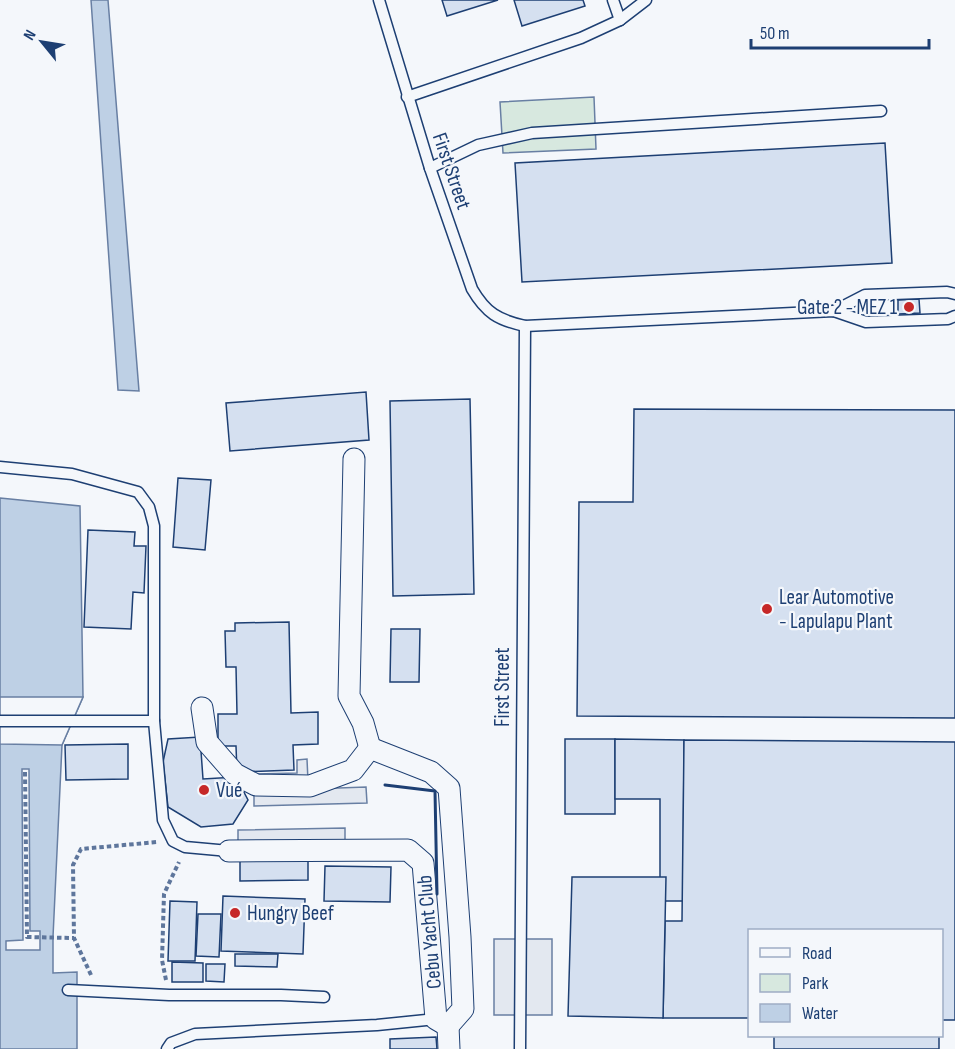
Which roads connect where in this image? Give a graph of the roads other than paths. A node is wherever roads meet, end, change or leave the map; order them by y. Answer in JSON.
{"nodes":[{"id":1,"x":378,"y":0,"type":"edge"},
{"id":2,"x":613,"y":0,"type":"edge"},
{"id":3,"x":646,"y":0,"type":"edge"},
{"id":4,"x":620,"y":20,"type":"junction"},
{"id":5,"x":408,"y":97,"type":"junction"},
{"id":6,"x":881,"y":111,"type":"dead end"},
{"id":7,"x":430,"y":168,"type":"junction"},
{"id":8,"x":955,"y":294,"type":"edge"},
{"id":9,"x":834,"y":311,"type":"junction"},
{"id":10,"x":955,"y":316,"type":"edge"},
{"id":11,"x":525,"y":326,"type":"junction"},
{"id":12,"x":354,"y":459,"type":"dead end"},
{"id":13,"x":0,"y":467,"type":"edge"},
{"id":14,"x":202,"y":708,"type":"dead end"},
{"id":15,"x":0,"y":721,"type":"edge"},
{"id":16,"x":154,"y":721,"type":"junction"},
{"id":17,"x":370,"y":748,"type":"junction"},
{"id":18,"x":229,"y":851,"type":"joint"},
{"id":19,"x":68,"y":990,"type":"dead end"},
{"id":20,"x":324,"y":997,"type":"dead end"},
{"id":21,"x":442,"y":1023,"type":"junction"},
{"id":22,"x":167,"y":1049,"type":"edge"},
{"id":23,"x":449,"y":1049,"type":"edge"},
{"id":24,"x":520,"y":1049,"type":"edge"}],
"edges":[{"from":1,"to":5,"type":"lane","name":"First Street"},
{"from":2,"to":4,"type":"lane"},
{"from":3,"to":4,"type":"lane"},
{"from":4,"to":5,"type":"lane"},
{"from":5,"to":7,"type":"lane","name":"First Street"},
{"from":6,"to":7,"type":"lane"},
{"from":7,"to":11,"type":"lane","name":"First Street"},
{"from":8,"to":9,"type":"lane","name":"First Street"},
{"from":9,"to":10,"type":"lane","name":"First Street"},
{"from":9,"to":11,"type":"lane","name":"First Street"},
{"from":11,"to":24,"type":"lane","name":"First Street"},
{"from":12,"to":17,"type":"street"},
{"from":13,"to":16,"type":"lane"},
{"from":14,"to":17,"type":"street"},
{"from":15,"to":16,"type":"lane"},
{"from":16,"to":18,"type":"lane"},
{"from":17,"to":21,"type":"street"},
{"from":18,"to":21,"type":"street","name":"Cebu Yacht Club"},
{"from":19,"to":20,"type":"lane"},
{"from":21,"to":22,"type":"lane"},
{"from":21,"to":23,"type":"street","name":"Cebu Yacht Club"}]}
